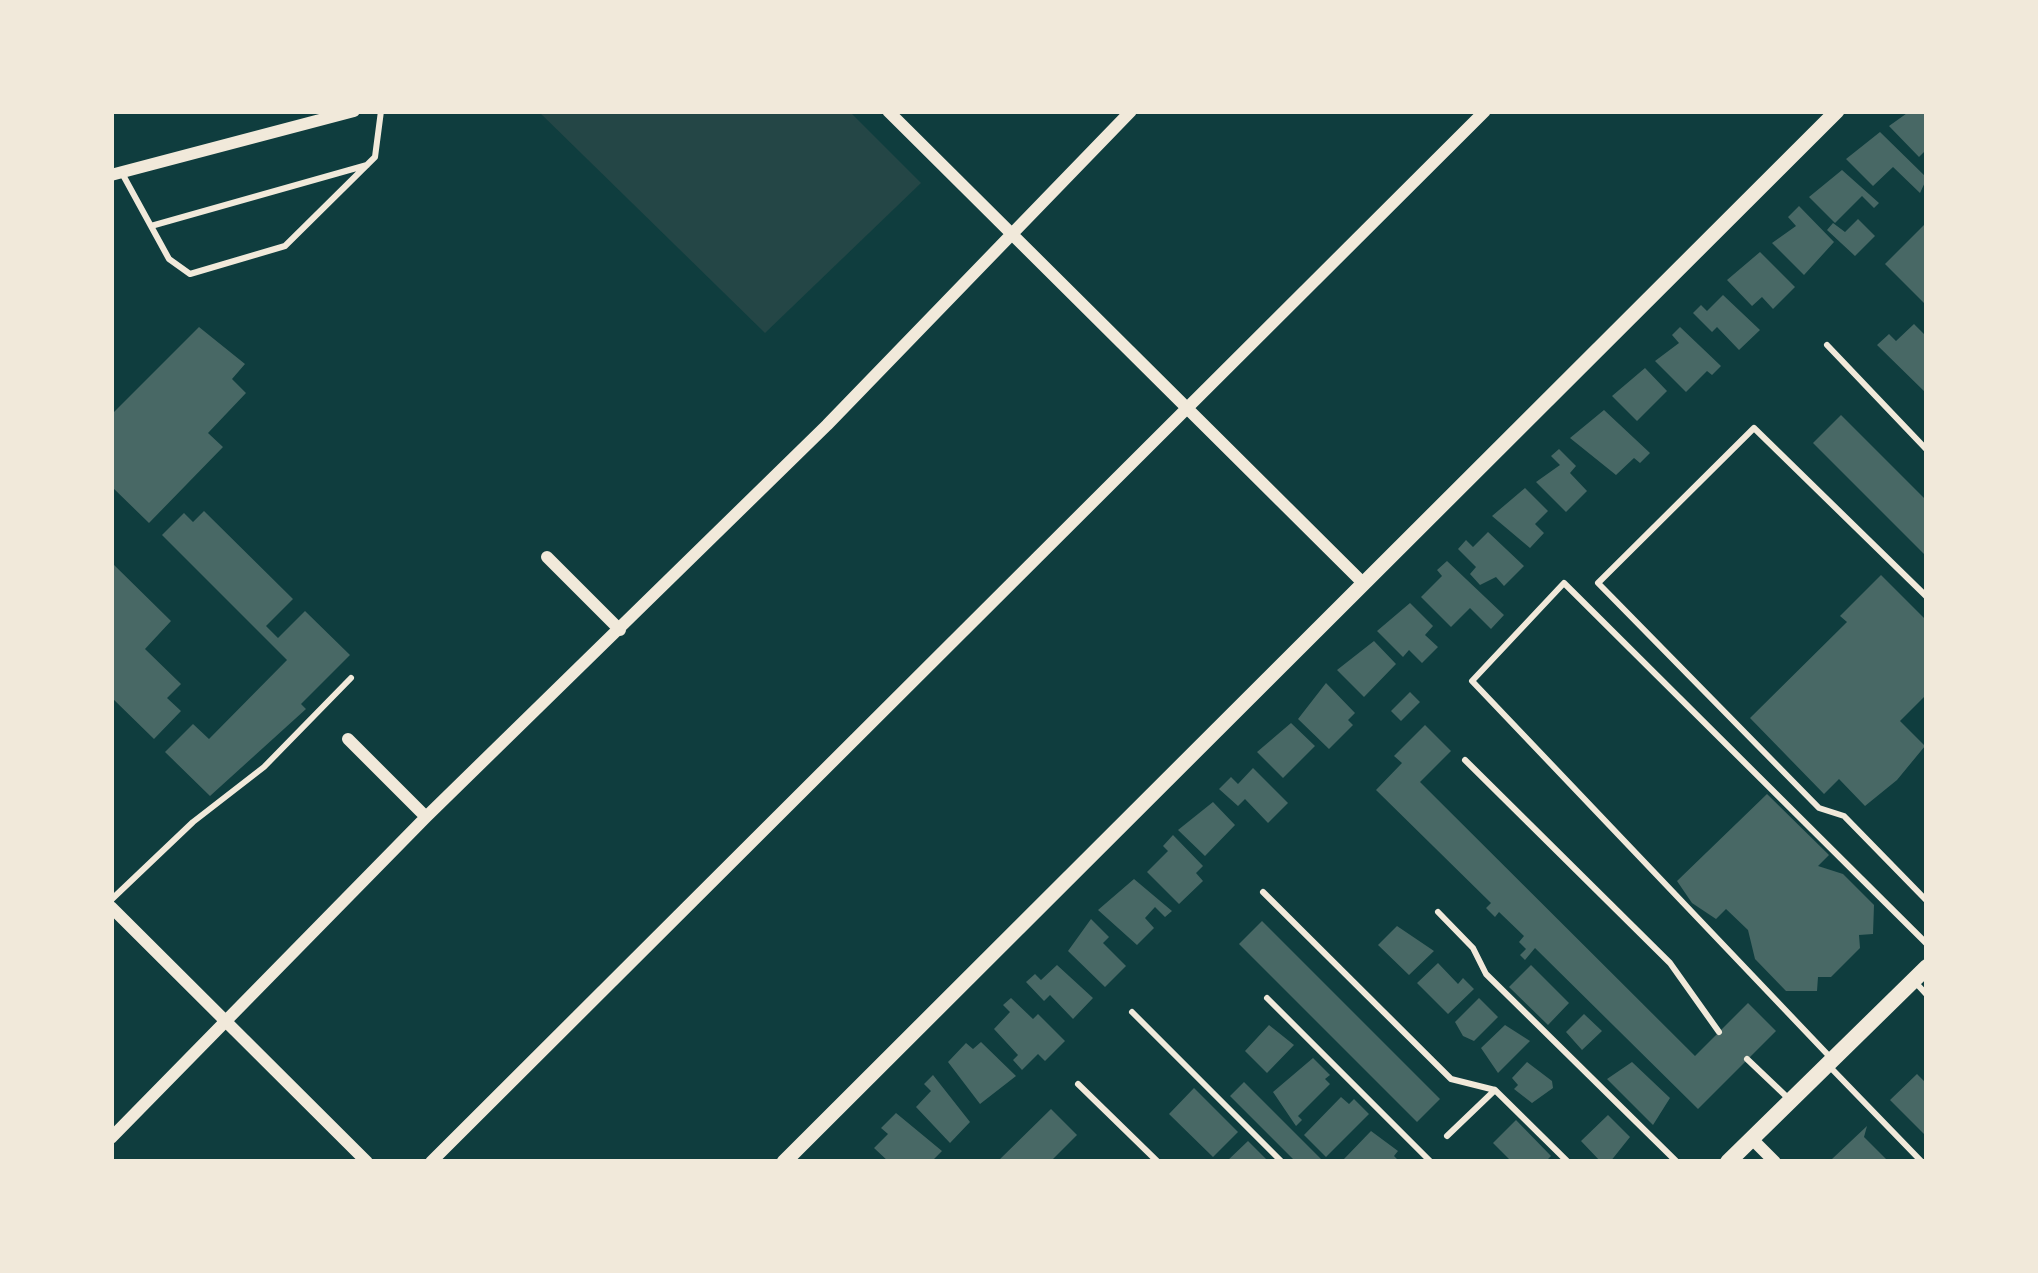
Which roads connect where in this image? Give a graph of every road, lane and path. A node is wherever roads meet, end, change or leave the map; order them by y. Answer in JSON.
{"nodes":[{"id":1,"x":354,"y":111,"type":"edge"},
{"id":2,"x":381,"y":111,"type":"edge"},
{"id":3,"x":888,"y":111,"type":"edge"},
{"id":4,"x":1131,"y":111,"type":"edge"},
{"id":5,"x":1485,"y":111,"type":"edge"},
{"id":6,"x":1837,"y":111,"type":"edge"},
{"id":7,"x":368,"y":165,"type":"junction"},
{"id":8,"x":116,"y":174,"type":"edge"},
{"id":9,"x":151,"y":226,"type":"junction"},
{"id":10,"x":1011,"y":234,"type":"junction"},
{"id":11,"x":1827,"y":345,"type":"dead end"},
{"id":12,"x":1187,"y":410,"type":"junction"},
{"id":13,"x":1927,"y":449,"type":"edge"},
{"id":14,"x":547,"y":557,"type":"dead end"},
{"id":15,"x":1362,"y":583,"type":"junction"},
{"id":16,"x":1927,"y":597,"type":"edge"},
{"id":17,"x":620,"y":630,"type":"junction"},
{"id":18,"x":351,"y":678,"type":"dead end"},
{"id":19,"x":347,"y":739,"type":"dead end"},
{"id":20,"x":1465,"y":760,"type":"dead end"},
{"id":21,"x":426,"y":817,"type":"junction"},
{"id":22,"x":1263,"y":892,"type":"dead end"},
{"id":23,"x":1927,"y":901,"type":"edge"},
{"id":24,"x":111,"y":904,"type":"edge"},
{"id":25,"x":1438,"y":912,"type":"dead end"},
{"id":26,"x":1927,"y":944,"type":"edge"},
{"id":27,"x":1920,"y":974,"type":"edge"},
{"id":28,"x":1927,"y":995,"type":"edge"},
{"id":29,"x":1267,"y":998,"type":"dead end"},
{"id":30,"x":1132,"y":1012,"type":"dead end"},
{"id":31,"x":226,"y":1021,"type":"junction"},
{"id":32,"x":1718,"y":1032,"type":"dead end"},
{"id":33,"x":1748,"y":1059,"type":"dead end"},
{"id":34,"x":1830,"y":1061,"type":"junction"},
{"id":35,"x":1078,"y":1084,"type":"dead end"},
{"id":36,"x":1495,"y":1090,"type":"junction"},
{"id":37,"x":1790,"y":1100,"type":"junction"},
{"id":38,"x":1447,"y":1136,"type":"dead end"},
{"id":39,"x":111,"y":1138,"type":"edge"},
{"id":40,"x":1751,"y":1138,"type":"junction"},
{"id":41,"x":367,"y":1162,"type":"edge"},
{"id":42,"x":431,"y":1162,"type":"edge"},
{"id":43,"x":784,"y":1162,"type":"edge"},
{"id":44,"x":1158,"y":1162,"type":"edge"},
{"id":45,"x":1282,"y":1162,"type":"edge"},
{"id":46,"x":1431,"y":1162,"type":"edge"},
{"id":47,"x":1568,"y":1162,"type":"edge"},
{"id":48,"x":1677,"y":1162,"type":"edge"},
{"id":49,"x":1728,"y":1162,"type":"edge"},
{"id":50,"x":1775,"y":1162,"type":"edge"},
{"id":51,"x":1922,"y":1162,"type":"edge"}],
"edges":[{"from":1,"to":8,"type":"street"},
{"from":2,"to":7,"type":"lane"},
{"from":3,"to":10,"type":"street"},
{"from":4,"to":10,"type":"street"},
{"from":5,"to":12,"type":"street"},
{"from":6,"to":15,"type":"street"},
{"from":7,"to":9,"type":"lane"},
{"from":7,"to":9,"type":"lane"},
{"from":8,"to":9,"type":"lane"},
{"from":10,"to":12,"type":"street"},
{"from":10,"to":17,"type":"street"},
{"from":11,"to":13,"type":"lane"},
{"from":12,"to":15,"type":"street"},
{"from":12,"to":42,"type":"street"},
{"from":14,"to":17,"type":"street"},
{"from":15,"to":43,"type":"street"},
{"from":16,"to":23,"type":"lane"},
{"from":17,"to":21,"type":"street"},
{"from":18,"to":24,"type":"lane"},
{"from":19,"to":21,"type":"street"},
{"from":20,"to":32,"type":"lane"},
{"from":21,"to":31,"type":"street"},
{"from":22,"to":36,"type":"lane"},
{"from":24,"to":31,"type":"street"},
{"from":25,"to":48,"type":"lane"},
{"from":26,"to":34,"type":"lane"},
{"from":27,"to":28,"type":"lane"},
{"from":27,"to":34,"type":"main road"},
{"from":29,"to":46,"type":"lane"},
{"from":30,"to":45,"type":"lane"},
{"from":31,"to":39,"type":"street"},
{"from":31,"to":41,"type":"street"},
{"from":33,"to":37,"type":"lane"},
{"from":34,"to":37,"type":"main road"},
{"from":34,"to":51,"type":"lane"},
{"from":35,"to":44,"type":"lane"},
{"from":36,"to":38,"type":"lane"},
{"from":36,"to":47,"type":"lane"},
{"from":37,"to":40,"type":"main road"},
{"from":40,"to":49,"type":"main road"},
{"from":40,"to":50,"type":"street"}]}
